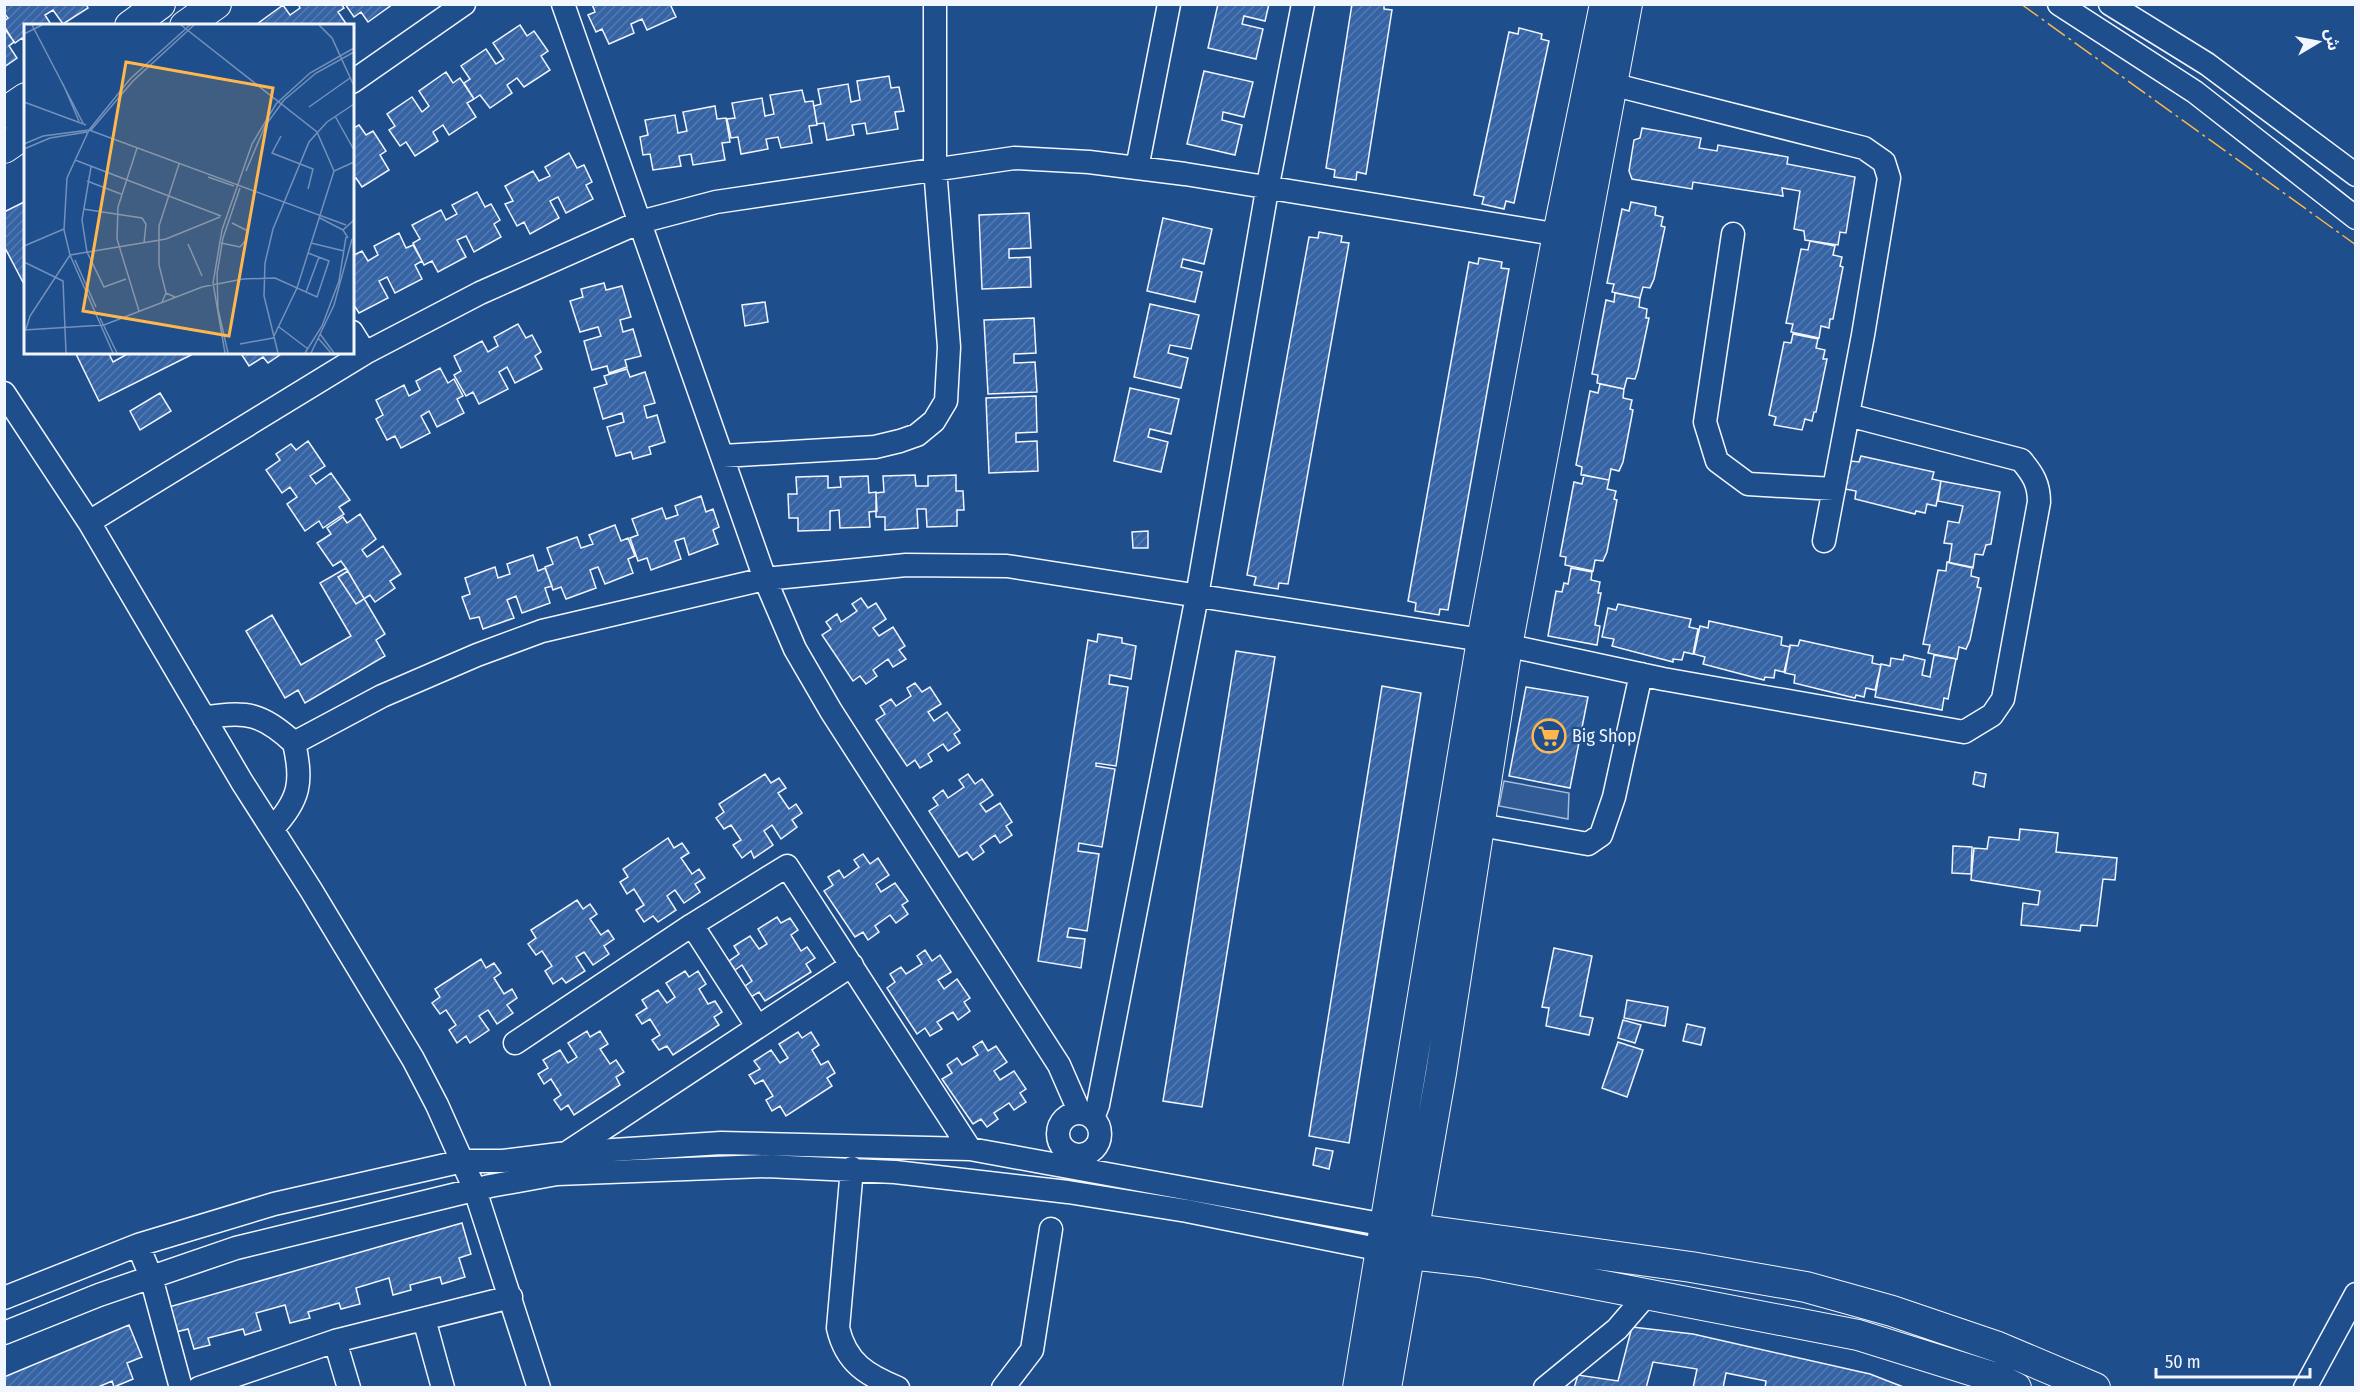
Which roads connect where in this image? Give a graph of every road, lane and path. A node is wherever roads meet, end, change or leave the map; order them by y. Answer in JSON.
{"nodes":[{"id":1,"x":160,"y":4,"type":"edge"},
{"id":2,"x":216,"y":4,"type":"edge"},
{"id":3,"x":464,"y":4,"type":"edge"},
{"id":4,"x":563,"y":4,"type":"edge"},
{"id":5,"x":935,"y":4,"type":"edge"},
{"id":6,"x":1169,"y":4,"type":"edge"},
{"id":7,"x":1303,"y":4,"type":"edge"},
{"id":8,"x":1605,"y":4,"type":"edge"},
{"id":9,"x":1628,"y":4,"type":"edge"},
{"id":10,"x":2059,"y":4,"type":"edge"},
{"id":11,"x":2110,"y":4,"type":"edge"},
{"id":12,"x":133,"y":24,"type":"edge"},
{"id":13,"x":188,"y":24,"type":"edge"},
{"id":14,"x":354,"y":81,"type":"edge"},
{"id":15,"x":1611,"y":84,"type":"junction"},
{"id":16,"x":24,"y":99,"type":"edge"},
{"id":17,"x":4,"y":113,"type":"edge"},
{"id":18,"x":24,"y":134,"type":"edge"},
{"id":19,"x":4,"y":148,"type":"edge"},
{"id":20,"x":935,"y":168,"type":"junction"},
{"id":21,"x":1137,"y":168,"type":"junction"},
{"id":22,"x":2355,"y":175,"type":"edge"},
{"id":23,"x":1268,"y":190,"type":"junction"},
{"id":24,"x":2355,"y":218,"type":"edge"},
{"id":25,"x":640,"y":222,"type":"junction"},
{"id":26,"x":1733,"y":234,"type":"dead end"},
{"id":27,"x":1571,"y":236,"type":"junction"},
{"id":28,"x":354,"y":335,"type":"edge"},
{"id":29,"x":365,"y":353,"type":"junction"},
{"id":30,"x":4,"y":393,"type":"edge"},
{"id":31,"x":1848,"y":415,"type":"junction"},
{"id":32,"x":723,"y":456,"type":"junction"},
{"id":33,"x":1834,"y":489,"type":"junction"},
{"id":34,"x":89,"y":522,"type":"junction"},
{"id":35,"x":1824,"y":542,"type":"dead end"},
{"id":36,"x":765,"y":579,"type":"junction"},
{"id":37,"x":1197,"y":596,"type":"junction"},
{"id":38,"x":1494,"y":643,"type":"junction"},
{"id":39,"x":1641,"y":674,"type":"junction"},
{"id":40,"x":204,"y":718,"type":"junction"},
{"id":41,"x":294,"y":743,"type":"junction"},
{"id":42,"x":1480,"y":825,"type":"junction"},
{"id":43,"x":272,"y":829,"type":"junction"},
{"id":44,"x":692,"y":925,"type":"junction"},
{"id":45,"x":852,"y":965,"type":"junction"},
{"id":46,"x":757,"y":1026,"type":"junction"},
{"id":47,"x":515,"y":1043,"type":"dead end"},
{"id":48,"x":1087,"y":1115,"type":"junction"},
{"id":49,"x":970,"y":1149,"type":"junction"},
{"id":50,"x":567,"y":1153,"type":"junction"},
{"id":51,"x":463,"y":1161,"type":"junction"},
{"id":52,"x":1074,"y":1161,"type":"junction"},
{"id":53,"x":852,"y":1168,"type":"junction"},
{"id":54,"x":475,"y":1190,"type":"junction"},
{"id":55,"x":1068,"y":1192,"type":"junction"},
{"id":56,"x":1051,"y":1229,"type":"dead end"},
{"id":57,"x":1398,"y":1240,"type":"junction"},
{"id":58,"x":138,"y":1245,"type":"junction"},
{"id":59,"x":151,"y":1277,"type":"junction"},
{"id":60,"x":1648,"y":1293,"type":"junction"},
{"id":61,"x":2355,"y":1294,"type":"edge"},
{"id":62,"x":511,"y":1297,"type":"junction"},
{"id":63,"x":4,"y":1298,"type":"edge"},
{"id":64,"x":424,"y":1319,"type":"junction"},
{"id":65,"x":4,"y":1333,"type":"edge"},
{"id":66,"x":335,"y":1341,"type":"junction"},
{"id":67,"x":181,"y":1388,"type":"edge"},
{"id":68,"x":199,"y":1388,"type":"edge"},
{"id":69,"x":350,"y":1388,"type":"edge"},
{"id":70,"x":443,"y":1388,"type":"edge"},
{"id":71,"x":539,"y":1388,"type":"edge"},
{"id":72,"x":898,"y":1388,"type":"edge"},
{"id":73,"x":1003,"y":1388,"type":"edge"},
{"id":74,"x":1358,"y":1388,"type":"edge"},
{"id":75,"x":1386,"y":1388,"type":"edge"},
{"id":76,"x":1545,"y":1388,"type":"edge"},
{"id":77,"x":2016,"y":1388,"type":"edge"},
{"id":78,"x":2096,"y":1388,"type":"edge"},
{"id":79,"x":2306,"y":1388,"type":"edge"}],
"edges":[{"from":1,"to":12,"type":"main road"},
{"from":2,"to":13,"type":"main road"},
{"from":3,"to":14,"type":"street"},
{"from":4,"to":25,"type":"street"},
{"from":5,"to":20,"type":"street"},
{"from":6,"to":21,"type":"street"},
{"from":7,"to":23,"type":"street"},
{"from":8,"to":27,"type":"main road"},
{"from":9,"to":15,"type":"main road"},
{"from":10,"to":24,"type":"street"},
{"from":11,"to":22,"type":"street"},
{"from":15,"to":27,"type":"main road"},
{"from":15,"to":31,"type":"street"},
{"from":16,"to":17,"type":"main road"},
{"from":18,"to":19,"type":"main road"},
{"from":20,"to":21,"type":"street"},
{"from":20,"to":25,"type":"street"},
{"from":20,"to":32,"type":"street"},
{"from":21,"to":23,"type":"street"},
{"from":23,"to":27,"type":"street"},
{"from":23,"to":37,"type":"street"},
{"from":25,"to":29,"type":"street"},
{"from":25,"to":32,"type":"street"},
{"from":26,"to":33,"type":"street"},
{"from":27,"to":38,"type":"main road"},
{"from":28,"to":29,"type":"street"},
{"from":29,"to":34,"type":"street"},
{"from":30,"to":34,"type":"street"},
{"from":31,"to":33,"type":"street"},
{"from":31,"to":39,"type":"street"},
{"from":32,"to":36,"type":"street"},
{"from":33,"to":35,"type":"street"},
{"from":34,"to":40,"type":"street"},
{"from":36,"to":37,"type":"street"},
{"from":36,"to":41,"type":"street"},
{"from":36,"to":48,"type":"street"},
{"from":37,"to":38,"type":"street"},
{"from":37,"to":48,"type":"street"},
{"from":38,"to":39,"type":"street"},
{"from":38,"to":42,"type":"main road"},
{"from":38,"to":57,"type":"main road"},
{"from":39,"to":42,"type":"street"},
{"from":40,"to":41,"type":"street"},
{"from":40,"to":43,"type":"street"},
{"from":41,"to":43,"type":"street"},
{"from":42,"to":57,"type":"main road"},
{"from":43,"to":51,"type":"street"},
{"from":44,"to":45,"type":"street"},
{"from":44,"to":46,"type":"street"},
{"from":44,"to":47,"type":"street"},
{"from":45,"to":46,"type":"street"},
{"from":45,"to":49,"type":"street"},
{"from":46,"to":50,"type":"street"},
{"from":48,"to":52,"type":"street"},
{"from":48,"to":52,"type":"street"},
{"from":49,"to":50,"type":"street"},
{"from":49,"to":52,"type":"street"},
{"from":50,"to":51,"type":"street"},
{"from":51,"to":54,"type":"street"},
{"from":51,"to":58,"type":"street"},
{"from":52,"to":55,"type":"street"},
{"from":52,"to":57,"type":"street"},
{"from":53,"to":54,"type":"street"},
{"from":53,"to":55,"type":"street"},
{"from":53,"to":72,"type":"street"},
{"from":54,"to":59,"type":"street"},
{"from":54,"to":62,"type":"street"},
{"from":55,"to":57,"type":"street"},
{"from":56,"to":73,"type":"street"},
{"from":57,"to":60,"type":"main road"},
{"from":57,"to":74,"type":"main road"},
{"from":57,"to":75,"type":"main road"},
{"from":57,"to":78,"type":"main road"},
{"from":58,"to":59,"type":"street"},
{"from":58,"to":63,"type":"street"},
{"from":59,"to":65,"type":"street"},
{"from":59,"to":67,"type":"street"},
{"from":60,"to":76,"type":"street"},
{"from":60,"to":77,"type":"main road"},
{"from":61,"to":79,"type":"street"},
{"from":62,"to":64,"type":"street"},
{"from":62,"to":71,"type":"street"},
{"from":64,"to":66,"type":"street"},
{"from":64,"to":70,"type":"street"},
{"from":66,"to":68,"type":"street"},
{"from":66,"to":69,"type":"street"}]}
